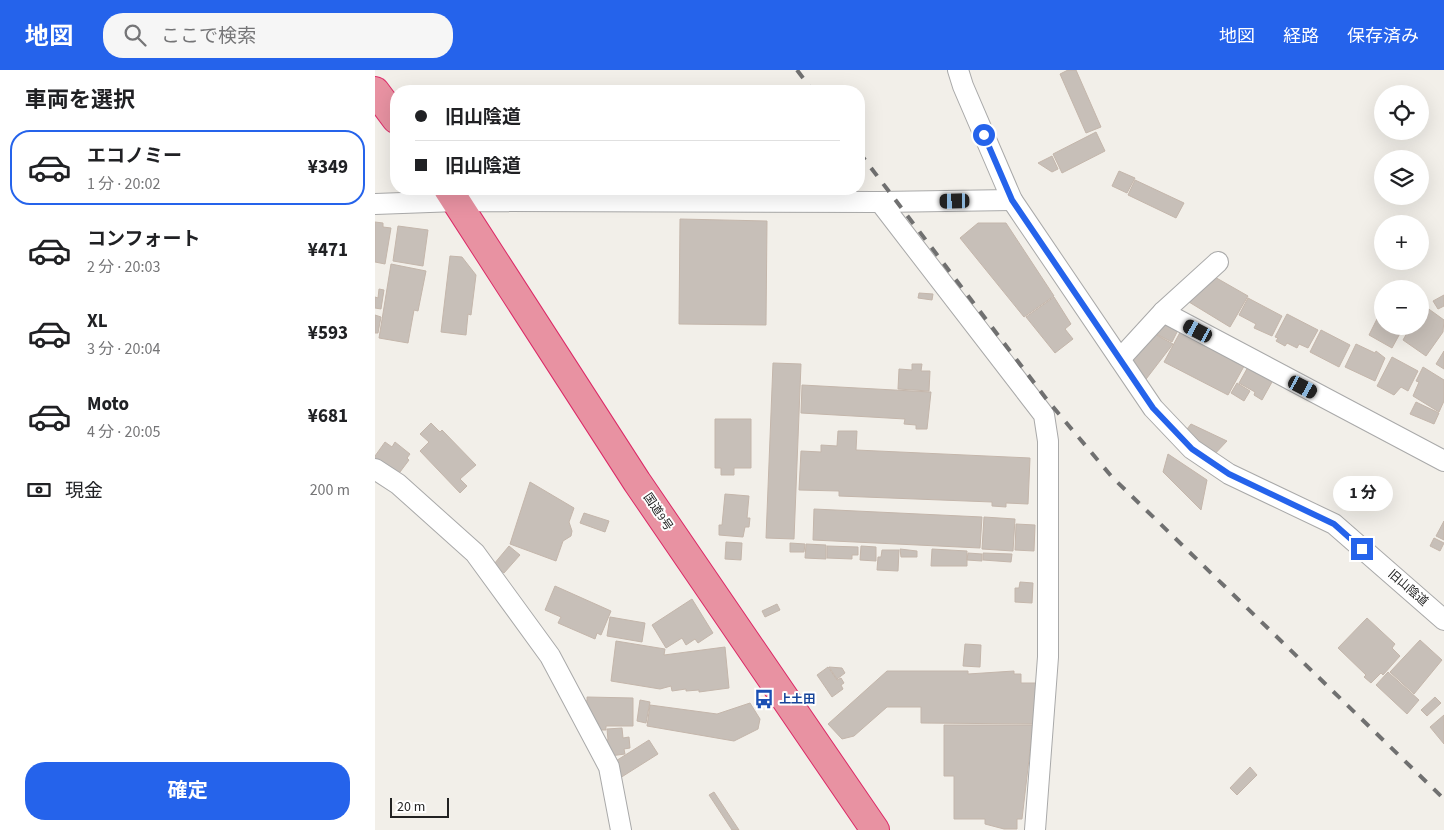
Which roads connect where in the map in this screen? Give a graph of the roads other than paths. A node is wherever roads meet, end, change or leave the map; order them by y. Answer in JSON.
{"nodes":[{"id":1,"x":958,"y":70,"type":"edge"},
{"id":2,"x":375,"y":91,"type":"edge"},
{"id":3,"x":390,"y":111,"type":"edge"},
{"id":4,"x":453,"y":195,"type":"edge"},
{"id":5,"x":1012,"y":200,"type":"junction"},
{"id":6,"x":879,"y":202,"type":"junction"},
{"id":7,"x":375,"y":204,"type":"edge"},
{"id":8,"x":1218,"y":262,"type":"dead end"},
{"id":9,"x":1163,"y":312,"type":"junction"},
{"id":10,"x":1120,"y":359,"type":"junction"},
{"id":11,"x":1444,"y":461,"type":"edge"},
{"id":12,"x":375,"y":469,"type":"edge"},
{"id":13,"x":1444,"y":620,"type":"edge"},
{"id":14,"x":621,"y":830,"type":"edge"},
{"id":15,"x":875,"y":830,"type":"edge"},
{"id":16,"x":1035,"y":830,"type":"edge"}],
"edges":[{"from":1,"to":5,"type":"street","name":"旧山陰道"},
{"from":2,"to":3,"type":"highway"},
{"from":4,"to":6,"type":"street"},
{"from":4,"to":7,"type":"street"},
{"from":4,"to":15,"type":"highway","name":"国道9号"},
{"from":5,"to":6,"type":"street"},
{"from":5,"to":10,"type":"street","name":"旧山陰道"},
{"from":6,"to":16,"type":"street"},
{"from":8,"to":9,"type":"street"},
{"from":9,"to":10,"type":"street"},
{"from":9,"to":11,"type":"street"},
{"from":10,"to":13,"type":"street","name":"旧山陰道"},
{"from":12,"to":14,"type":"street"}]}
